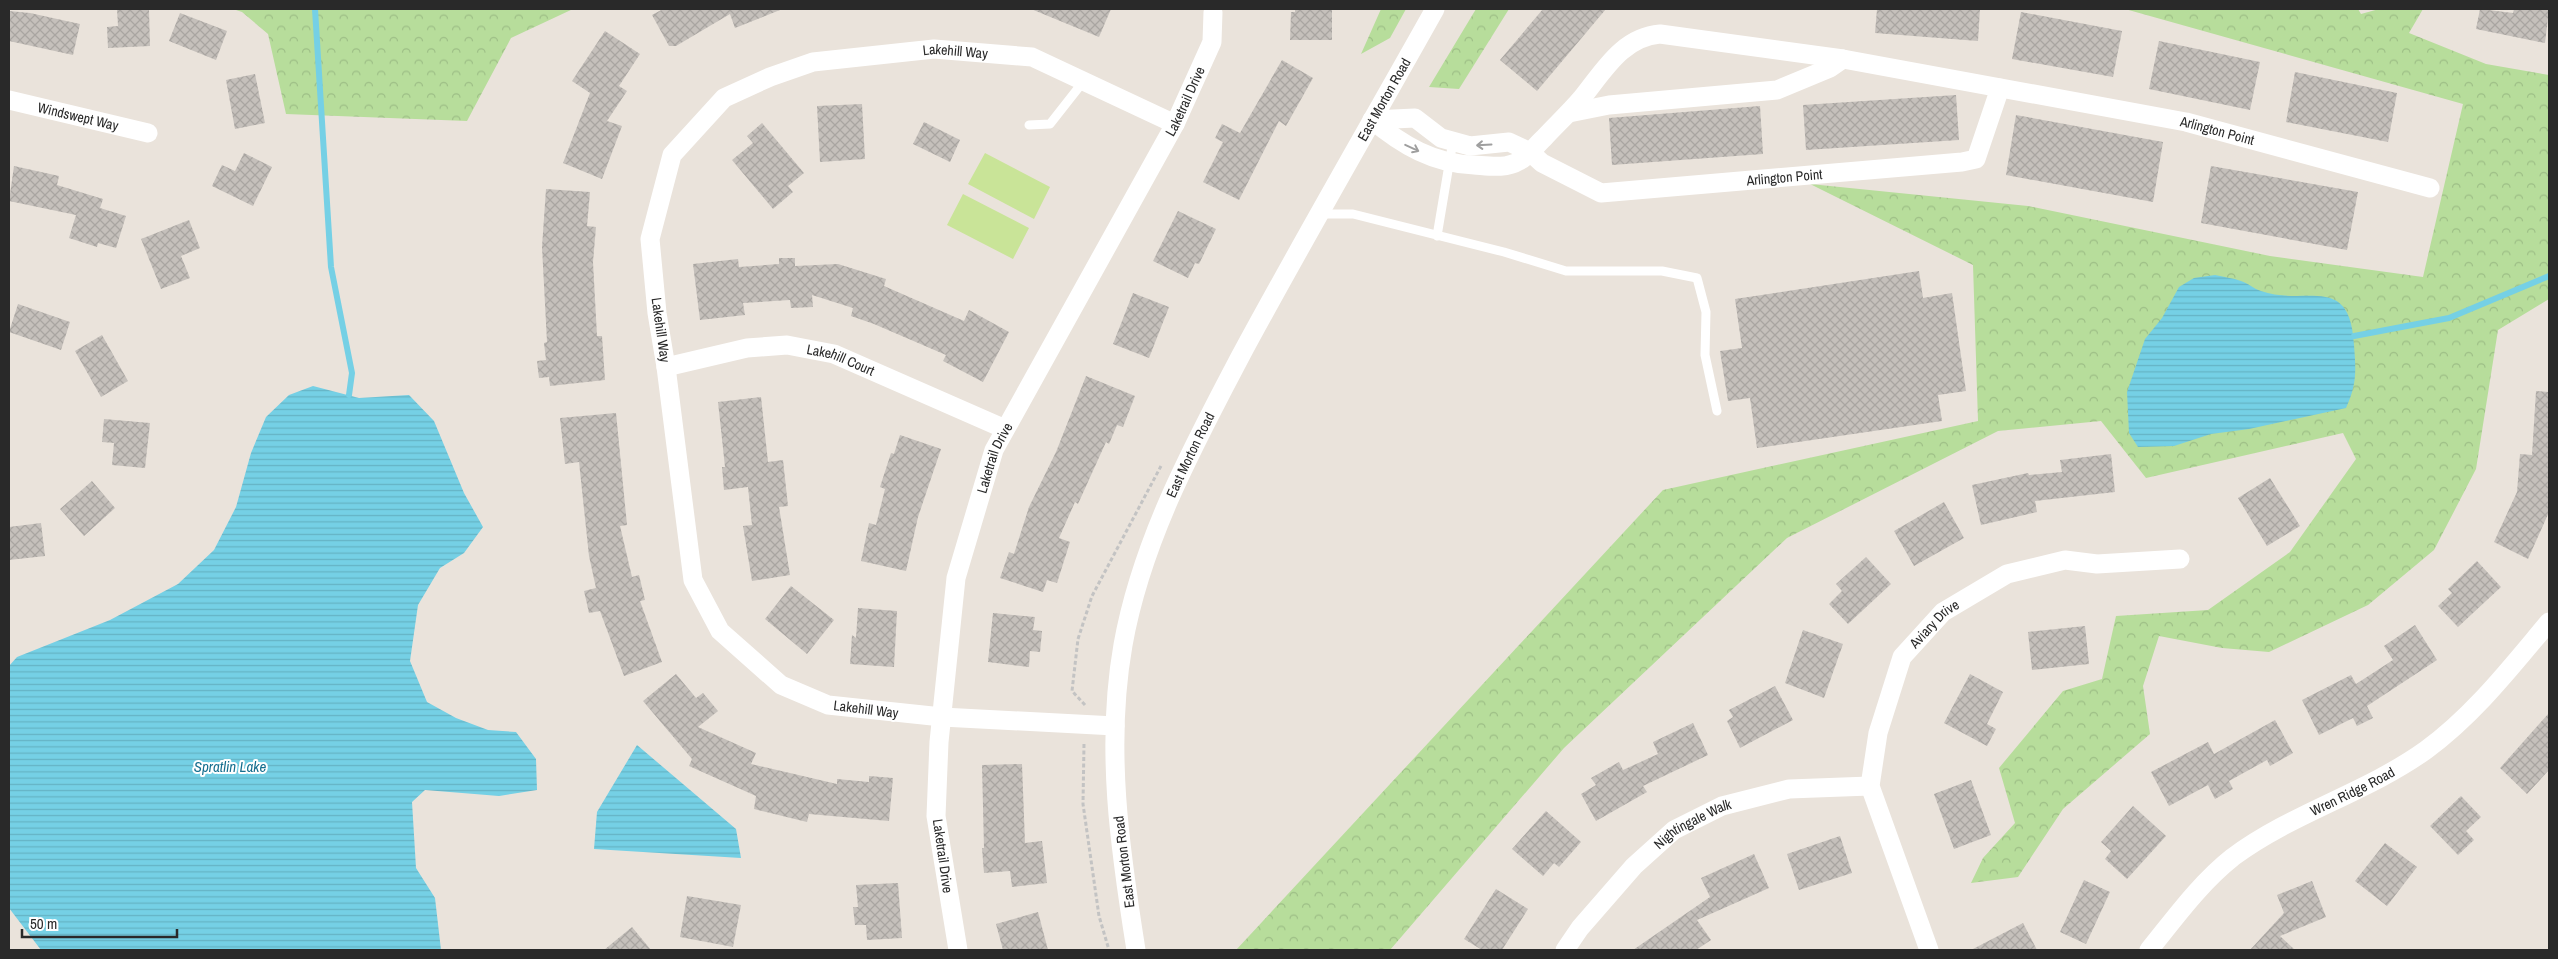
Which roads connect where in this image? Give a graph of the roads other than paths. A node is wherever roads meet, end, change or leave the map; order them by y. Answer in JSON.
{"nodes":[{"id":1,"x":1435,"y":9,"type":"edge"},
{"id":2,"x":1212,"y":12,"type":"dead end"},
{"id":3,"x":1843,"y":59,"type":"junction"},
{"id":4,"x":1083,"y":82,"type":"junction"},
{"id":5,"x":2000,"y":88,"type":"junction"},
{"id":6,"x":9,"y":100,"type":"edge"},
{"id":7,"x":1569,"y":113,"type":"junction"},
{"id":8,"x":1372,"y":120,"type":"junction"},
{"id":9,"x":1175,"y":124,"type":"junction"},
{"id":10,"x":1029,"y":125,"type":"dead end"},
{"id":11,"x":148,"y":133,"type":"dead end"},
{"id":12,"x":1453,"y":141,"type":"junction"},
{"id":13,"x":1530,"y":152,"type":"junction"},
{"id":14,"x":1448,"y":162,"type":"junction"},
{"id":15,"x":2430,"y":188,"type":"dead end"},
{"id":16,"x":1319,"y":214,"type":"junction"},
{"id":17,"x":1437,"y":236,"type":"junction"},
{"id":18,"x":666,"y":367,"type":"junction"},
{"id":19,"x":1717,"y":411,"type":"dead end"},
{"id":20,"x":1005,"y":429,"type":"junction"},
{"id":21,"x":2180,"y":559,"type":"dead end"},
{"id":22,"x":2549,"y":622,"type":"edge"},
{"id":23,"x":942,"y":717,"type":"junction"},
{"id":24,"x":1115,"y":726,"type":"junction"},
{"id":25,"x":1870,"y":786,"type":"junction"},
{"id":26,"x":958,"y":950,"type":"edge"},
{"id":27,"x":1136,"y":950,"type":"edge"},
{"id":28,"x":1565,"y":950,"type":"edge"},
{"id":29,"x":1929,"y":950,"type":"edge"},
{"id":30,"x":2149,"y":950,"type":"edge"}],
"edges":[{"from":1,"to":8,"type":"street","name":"East Morton Road"},
{"from":2,"to":9,"type":"street","name":"Laketrail Drive"},
{"from":3,"to":5,"type":"street","name":"Arlington Point"},
{"from":3,"to":7,"type":"street"},
{"from":3,"to":7,"type":"street","name":"Arlington Point"},
{"from":4,"to":9,"type":"street","name":"Lakehill Way"},
{"from":4,"to":10,"type":"lane"},
{"from":4,"to":18,"type":"street","name":"Lakehill Way"},
{"from":5,"to":13,"type":"street","name":"Arlington Point"},
{"from":5,"to":15,"type":"street","name":"Arlington Point"},
{"from":6,"to":11,"type":"street","name":"Windswept Way"},
{"from":7,"to":13,"type":"street","name":"Arlington Point"},
{"from":8,"to":12,"type":"street","name":"Arlington Point"},
{"from":8,"to":14,"type":"street","name":"Arlington Point","one_way":true},
{"from":8,"to":16,"type":"street","name":"East Morton Road"},
{"from":9,"to":20,"type":"street","name":"Laketrail Drive"},
{"from":13,"to":12,"type":"street","name":"Arlington Point","one_way":true},
{"from":12,"to":14,"type":"lane"},
{"from":13,"to":14,"type":"street","name":"Arlington Point"},
{"from":14,"to":17,"type":"lane"},
{"from":16,"to":17,"type":"lane"},
{"from":16,"to":24,"type":"street","name":"East Morton Road"},
{"from":17,"to":19,"type":"lane"},
{"from":18,"to":20,"type":"street","name":"Lakehill Court"},
{"from":18,"to":23,"type":"street","name":"Lakehill Way"},
{"from":20,"to":23,"type":"street","name":"Laketrail Drive"},
{"from":21,"to":25,"type":"street","name":"Aviary Drive"},
{"from":22,"to":30,"type":"street","name":"Wren Ridge Road"},
{"from":23,"to":24,"type":"street","name":"Lakehill Way"},
{"from":23,"to":26,"type":"street","name":"Laketrail Drive"},
{"from":24,"to":27,"type":"street","name":"East Morton Road"},
{"from":25,"to":28,"type":"street","name":"Nightingale Walk"},
{"from":25,"to":29,"type":"street","name":"Aviary Drive"}]}
